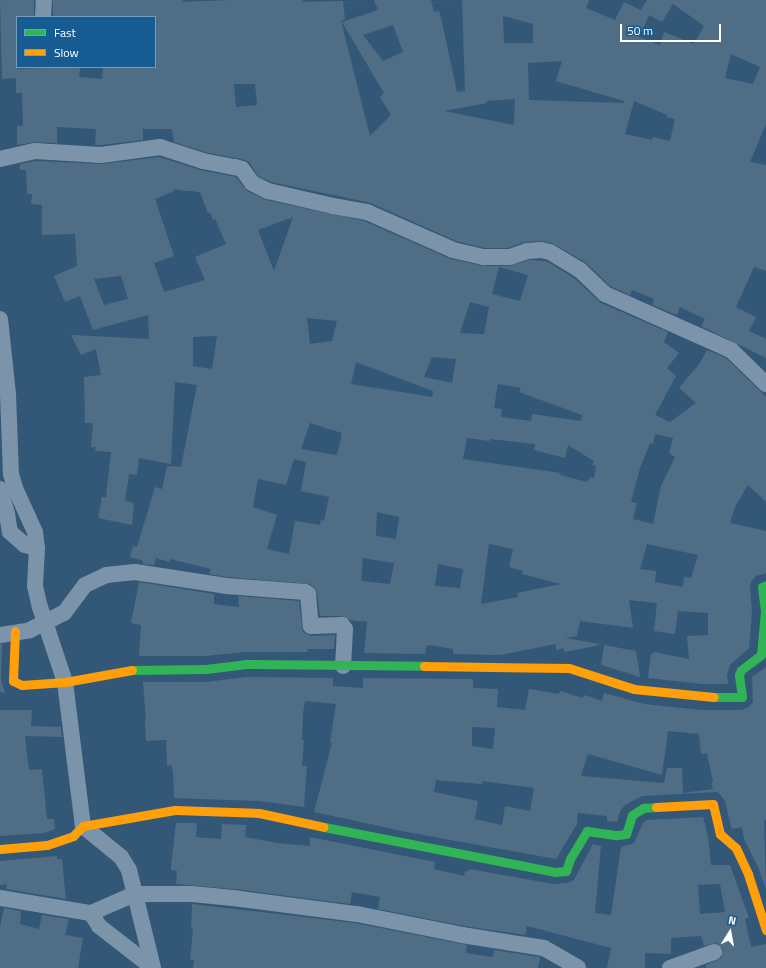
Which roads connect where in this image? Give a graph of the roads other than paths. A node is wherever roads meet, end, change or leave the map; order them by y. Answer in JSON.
{"nodes":[{"id":1,"x":44,"y":0,"type":"edge"},
{"id":2,"x":43,"y":16,"type":"edge"},
{"id":3,"x":0,"y":159,"type":"edge"},
{"id":4,"x":0,"y":319,"type":"edge"},
{"id":5,"x":2,"y":362,"type":"edge"},
{"id":6,"x":766,"y":384,"type":"edge"},
{"id":7,"x":0,"y":489,"type":"edge"},
{"id":8,"x":37,"y":548,"type":"junction"},
{"id":9,"x":766,"y":585,"type":"edge"},
{"id":10,"x":46,"y":623,"type":"junction"},
{"id":11,"x":8,"y":633,"type":"edge"},
{"id":12,"x":343,"y":666,"type":"junction"},
{"id":13,"x":6,"y":678,"type":"edge"},
{"id":14,"x":65,"y":682,"type":"junction"},
{"id":15,"x":83,"y":826,"type":"junction"},
{"id":16,"x":0,"y":849,"type":"edge"},
{"id":17,"x":135,"y":894,"type":"junction"},
{"id":18,"x":0,"y":898,"type":"edge"},
{"id":19,"x":91,"y":914,"type":"junction"},
{"id":20,"x":766,"y":930,"type":"edge"},
{"id":21,"x":714,"y":952,"type":"dead end"},
{"id":22,"x":153,"y":968,"type":"edge"},
{"id":23,"x":578,"y":968,"type":"edge"},
{"id":24,"x":670,"y":968,"type":"edge"}],
"edges":[{"from":1,"to":2,"type":"street"},
{"from":3,"to":6,"type":"street"},
{"from":4,"to":5,"type":"street"},
{"from":5,"to":8,"type":"street"},
{"from":7,"to":8,"type":"street"},
{"from":8,"to":10,"type":"street"},
{"from":9,"to":12,"type":"street"},
{"from":10,"to":11,"type":"street"},
{"from":10,"to":12,"type":"street"},
{"from":10,"to":14,"type":"street"},
{"from":11,"to":13,"type":"street"},
{"from":12,"to":14,"type":"street"},
{"from":13,"to":14,"type":"street"},
{"from":14,"to":15,"type":"street"},
{"from":15,"to":16,"type":"street"},
{"from":15,"to":17,"type":"street"},
{"from":15,"to":20,"type":"street"},
{"from":17,"to":19,"type":"street"},
{"from":17,"to":22,"type":"street"},
{"from":17,"to":23,"type":"street"},
{"from":18,"to":19,"type":"street"},
{"from":19,"to":22,"type":"street"},
{"from":21,"to":24,"type":"street"}]}
